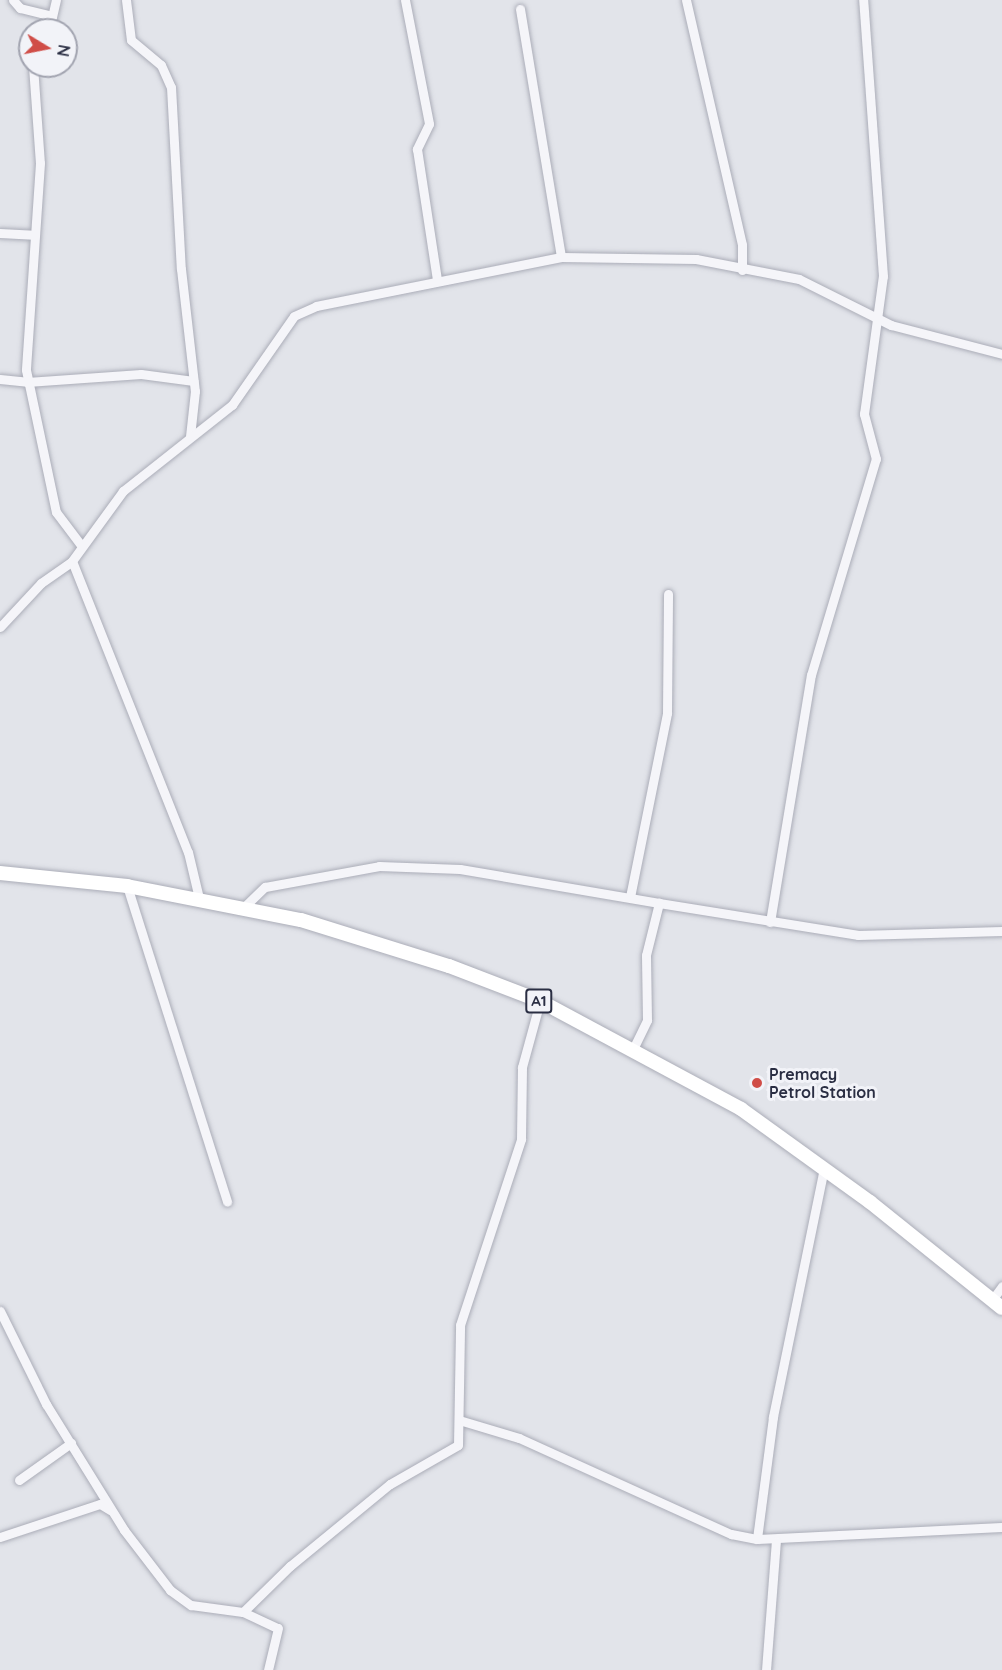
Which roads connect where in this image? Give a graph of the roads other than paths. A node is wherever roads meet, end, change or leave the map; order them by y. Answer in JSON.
{"nodes":[{"id":1,"x":13,"y":0,"type":"edge"},
{"id":2,"x":57,"y":0,"type":"edge"},
{"id":3,"x":126,"y":0,"type":"edge"},
{"id":4,"x":405,"y":0,"type":"edge"},
{"id":5,"x":686,"y":0,"type":"edge"},
{"id":6,"x":863,"y":0,"type":"edge"},
{"id":7,"x":520,"y":9,"type":"dead end"},
{"id":8,"x":52,"y":16,"type":"joint"},
{"id":9,"x":34,"y":78,"type":"edge"},
{"id":10,"x":0,"y":233,"type":"edge"},
{"id":11,"x":33,"y":235,"type":"junction"},
{"id":12,"x":561,"y":257,"type":"junction"},
{"id":13,"x":742,"y":270,"type":"junction"},
{"id":14,"x":437,"y":280,"type":"junction"},
{"id":15,"x":877,"y":319,"type":"junction"},
{"id":16,"x":1002,"y":354,"type":"edge"},
{"id":17,"x":0,"y":379,"type":"edge"},
{"id":18,"x":194,"y":381,"type":"junction"},
{"id":19,"x":27,"y":382,"type":"junction"},
{"id":20,"x":190,"y":435,"type":"junction"},
{"id":21,"x":81,"y":545,"type":"junction"},
{"id":22,"x":72,"y":561,"type":"junction"},
{"id":23,"x":668,"y":594,"type":"dead end"},
{"id":24,"x":0,"y":627,"type":"edge"},
{"id":25,"x":0,"y":873,"type":"edge"},
{"id":26,"x":127,"y":886,"type":"junction"},
{"id":27,"x":630,"y":897,"type":"junction"},
{"id":28,"x":199,"y":898,"type":"junction"},
{"id":29,"x":659,"y":903,"type":"junction"},
{"id":30,"x":244,"y":907,"type":"junction"},
{"id":31,"x":770,"y":922,"type":"junction"},
{"id":32,"x":1002,"y":931,"type":"edge"},
{"id":33,"x":540,"y":1001,"type":"junction"},
{"id":34,"x":634,"y":1047,"type":"junction"},
{"id":35,"x":824,"y":1168,"type":"junction"},
{"id":36,"x":227,"y":1202,"type":"dead end"},
{"id":37,"x":1002,"y":1286,"type":"edge"},
{"id":38,"x":997,"y":1304,"type":"edge"},
{"id":39,"x":0,"y":1311,"type":"edge"},
{"id":40,"x":459,"y":1420,"type":"junction"},
{"id":41,"x":71,"y":1443,"type":"junction"},
{"id":42,"x":19,"y":1480,"type":"dead end"},
{"id":43,"x":112,"y":1511,"type":"junction"},
{"id":44,"x":1002,"y":1527,"type":"edge"},
{"id":45,"x":0,"y":1537,"type":"edge"},
{"id":46,"x":758,"y":1539,"type":"junction"},
{"id":47,"x":776,"y":1541,"type":"junction"},
{"id":48,"x":243,"y":1612,"type":"junction"},
{"id":49,"x":268,"y":1670,"type":"edge"},
{"id":50,"x":766,"y":1670,"type":"edge"}],
"edges":[{"from":1,"to":8,"type":"street"},
{"from":2,"to":8,"type":"street"},
{"from":3,"to":18,"type":"street"},
{"from":4,"to":14,"type":"street"},
{"from":5,"to":13,"type":"street"},
{"from":6,"to":15,"type":"street"},
{"from":7,"to":12,"type":"street"},
{"from":9,"to":11,"type":"street"},
{"from":10,"to":11,"type":"street"},
{"from":11,"to":19,"type":"street"},
{"from":12,"to":13,"type":"street"},
{"from":12,"to":14,"type":"street"},
{"from":13,"to":15,"type":"street"},
{"from":14,"to":20,"type":"street"},
{"from":15,"to":16,"type":"street"},
{"from":15,"to":31,"type":"street"},
{"from":17,"to":19,"type":"street"},
{"from":18,"to":19,"type":"street"},
{"from":18,"to":20,"type":"street"},
{"from":19,"to":21,"type":"street"},
{"from":20,"to":21,"type":"street"},
{"from":21,"to":22,"type":"street"},
{"from":22,"to":24,"type":"street"},
{"from":22,"to":28,"type":"street"},
{"from":23,"to":27,"type":"street"},
{"from":25,"to":26,"type":"highway","number":"A1"},
{"from":26,"to":28,"type":"highway","number":"A1"},
{"from":26,"to":36,"type":"street"},
{"from":27,"to":29,"type":"street"},
{"from":27,"to":30,"type":"street"},
{"from":28,"to":30,"type":"highway","number":"A1"},
{"from":29,"to":31,"type":"street"},
{"from":29,"to":34,"type":"street"},
{"from":30,"to":33,"type":"highway","number":"A1"},
{"from":31,"to":32,"type":"street"},
{"from":33,"to":34,"type":"highway","number":"A1"},
{"from":33,"to":40,"type":"street"},
{"from":34,"to":35,"type":"highway","number":"A1"},
{"from":35,"to":38,"type":"highway","number":"A1"},
{"from":35,"to":46,"type":"street"},
{"from":37,"to":38,"type":"street"},
{"from":39,"to":41,"type":"street"},
{"from":40,"to":46,"type":"street"},
{"from":40,"to":48,"type":"street"},
{"from":41,"to":42,"type":"street"},
{"from":41,"to":43,"type":"street"},
{"from":43,"to":45,"type":"street"},
{"from":43,"to":48,"type":"street"},
{"from":44,"to":47,"type":"street"},
{"from":46,"to":47,"type":"street"},
{"from":47,"to":50,"type":"street"},
{"from":48,"to":49,"type":"street"}]}
